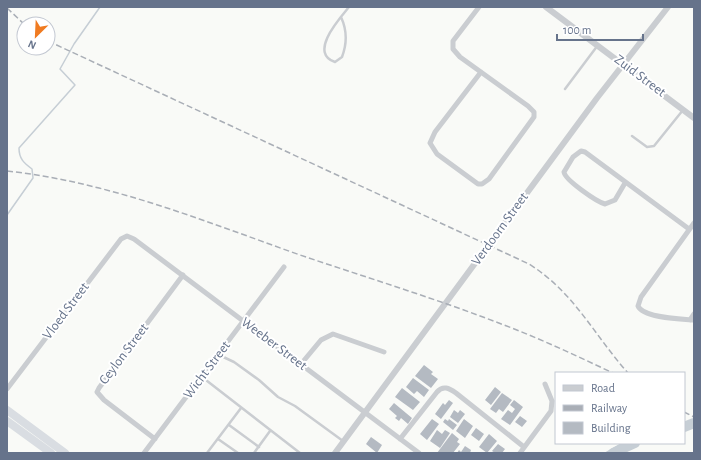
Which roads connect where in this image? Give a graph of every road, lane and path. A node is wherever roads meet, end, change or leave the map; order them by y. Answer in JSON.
{"nodes":[{"id":1,"x":349,"y":7,"type":"edge"},
{"id":2,"x":479,"y":7,"type":"edge"},
{"id":3,"x":546,"y":7,"type":"edge"},
{"id":4,"x":668,"y":7,"type":"edge"},
{"id":5,"x":341,"y":17,"type":"junction"},
{"id":6,"x":598,"y":45,"type":"junction"},
{"id":7,"x":624,"y":64,"type":"junction"},
{"id":8,"x":481,"y":72,"type":"junction"},
{"id":9,"x":565,"y":89,"type":"dead end"},
{"id":10,"x":683,"y":109,"type":"junction"},
{"id":11,"x":694,"y":118,"type":"edge"},
{"id":12,"x":632,"y":136,"type":"dead end"},
{"id":13,"x":625,"y":183,"type":"junction"},
{"id":14,"x":694,"y":223,"type":"edge"},
{"id":15,"x":689,"y":229,"type":"junction"},
{"id":16,"x":127,"y":236,"type":"joint"},
{"id":17,"x":284,"y":268,"type":"dead end"},
{"id":18,"x":182,"y":275,"type":"junction"},
{"id":19,"x":694,"y":314,"type":"edge"},
{"id":20,"x":692,"y":320,"type":"edge"},
{"id":21,"x":243,"y":322,"type":"junction"},
{"id":22,"x":384,"y":352,"type":"dead end"},
{"id":23,"x":219,"y":355,"type":"junction"},
{"id":24,"x":301,"y":364,"type":"junction"},
{"id":25,"x":202,"y":377,"type":"junction"},
{"id":26,"x":544,"y":384,"type":"dead end"},
{"id":27,"x":7,"y":389,"type":"edge"},
{"id":28,"x":241,"y":408,"type":"junction"},
{"id":29,"x":7,"y":410,"type":"edge"},
{"id":30,"x":365,"y":411,"type":"junction"},
{"id":31,"x":7,"y":421,"type":"edge"},
{"id":32,"x":228,"y":424,"type":"junction"},
{"id":33,"x":270,"y":431,"type":"junction"},
{"id":34,"x":218,"y":438,"type":"junction"},
{"id":35,"x":155,"y":439,"type":"junction"},
{"id":36,"x":400,"y":439,"type":"junction"},
{"id":37,"x":343,"y":441,"type":"junction"},
{"id":38,"x":259,"y":447,"type":"junction"},
{"id":39,"x":524,"y":447,"type":"junction"},
{"id":40,"x":51,"y":453,"type":"edge"},
{"id":41,"x":65,"y":453,"type":"edge"},
{"id":42,"x":144,"y":453,"type":"edge"},
{"id":43,"x":207,"y":453,"type":"edge"},
{"id":44,"x":238,"y":453,"type":"edge"},
{"id":45,"x":254,"y":453,"type":"edge"},
{"id":46,"x":300,"y":453,"type":"edge"},
{"id":47,"x":335,"y":453,"type":"edge"},
{"id":48,"x":419,"y":453,"type":"edge"},
{"id":49,"x":520,"y":453,"type":"edge"}],
"edges":[{"from":1,"to":5,"type":"lane"},
{"from":2,"to":8,"type":"street"},
{"from":3,"to":6,"type":"street","name":"Zuid Street"},
{"from":4,"to":7,"type":"street","name":"Verdoorn Street"},
{"from":5,"to":5,"type":"lane"},
{"from":6,"to":7,"type":"street","name":"Zuid Street"},
{"from":6,"to":9,"type":"lane"},
{"from":7,"to":10,"type":"street","name":"Zuid Street"},
{"from":7,"to":30,"type":"street","name":"Verdoorn Street"},
{"from":8,"to":8,"type":"street"},
{"from":10,"to":11,"type":"street","name":"Zuid Street"},
{"from":10,"to":12,"type":"lane"},
{"from":13,"to":13,"type":"street"},
{"from":13,"to":15,"type":"street"},
{"from":14,"to":15,"type":"street"},
{"from":15,"to":20,"type":"street"},
{"from":16,"to":18,"type":"street","name":"Weeber Street"},
{"from":16,"to":27,"type":"street","name":"Vloed Street"},
{"from":17,"to":21,"type":"street","name":"Wicht Street"},
{"from":18,"to":21,"type":"street","name":"Weeber Street"},
{"from":18,"to":35,"type":"street","name":"Ceylon Street"},
{"from":19,"to":20,"type":"street"},
{"from":21,"to":23,"type":"street","name":"Wicht Street"},
{"from":21,"to":24,"type":"street","name":"Weeber Street"},
{"from":22,"to":24,"type":"street"},
{"from":23,"to":25,"type":"street","name":"Wicht Street"},
{"from":23,"to":37,"type":"lane"},
{"from":24,"to":30,"type":"street","name":"Weeber Street"},
{"from":25,"to":28,"type":"lane"},
{"from":25,"to":35,"type":"street","name":"Wicht Street"},
{"from":26,"to":39,"type":"street"},
{"from":28,"to":32,"type":"lane"},
{"from":28,"to":33,"type":"lane"},
{"from":29,"to":41,"type":"highway"},
{"from":30,"to":36,"type":"street","name":"Weeber Street"},
{"from":30,"to":37,"type":"street","name":"Verdoorn Street"},
{"from":31,"to":40,"type":"highway"},
{"from":32,"to":34,"type":"lane"},
{"from":32,"to":38,"type":"lane"},
{"from":33,"to":38,"type":"lane"},
{"from":33,"to":46,"type":"lane"},
{"from":34,"to":43,"type":"lane"},
{"from":34,"to":44,"type":"lane"},
{"from":35,"to":42,"type":"street","name":"Wicht Street"},
{"from":36,"to":39,"type":"street"},
{"from":36,"to":48,"type":"street","name":"Weeber Street"},
{"from":37,"to":47,"type":"street","name":"Verdoorn Street"},
{"from":38,"to":45,"type":"lane"},
{"from":39,"to":49,"type":"street"}]}
